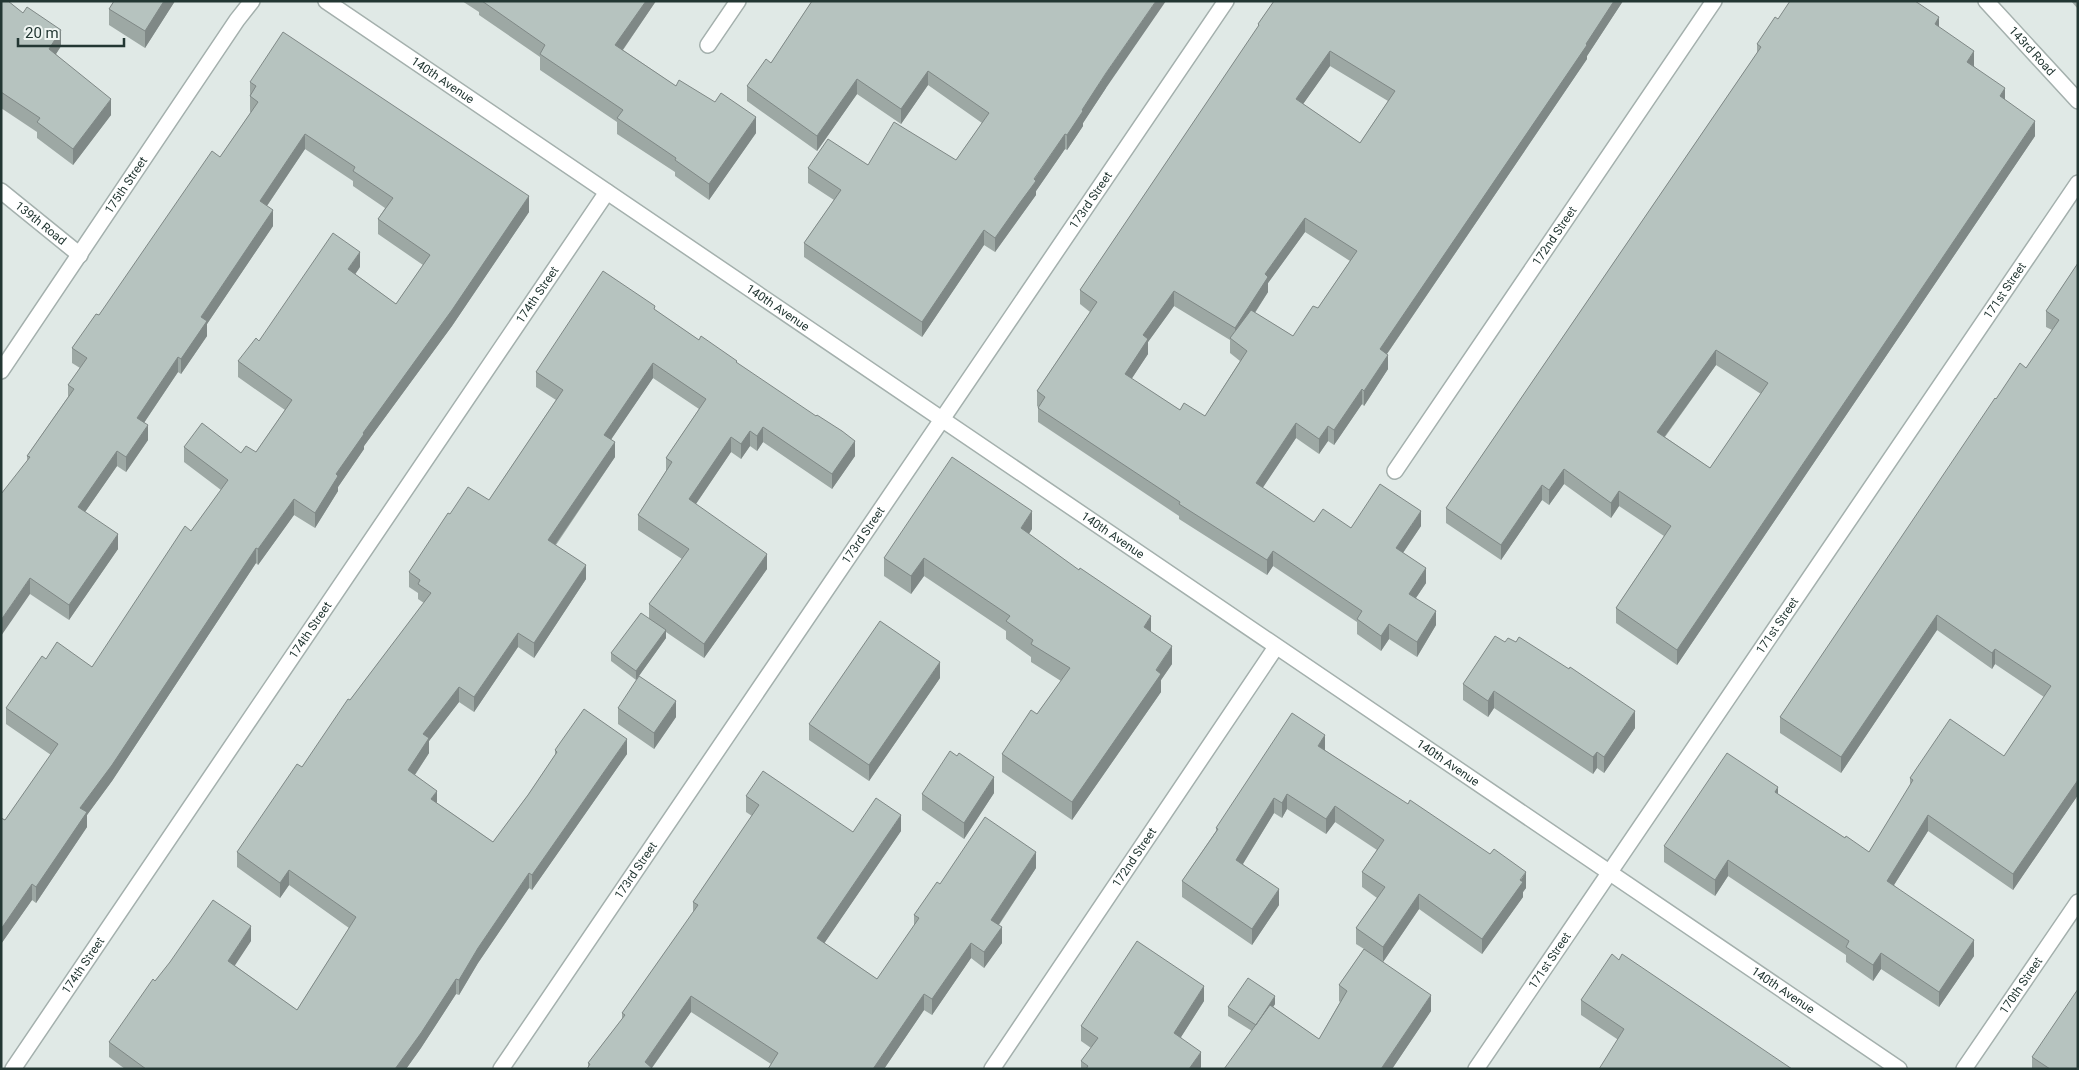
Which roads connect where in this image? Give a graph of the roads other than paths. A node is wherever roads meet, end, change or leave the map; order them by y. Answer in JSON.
{"nodes":[{"id":1,"x":252,"y":1,"type":"edge"},
{"id":2,"x":326,"y":1,"type":"edge"},
{"id":3,"x":738,"y":1,"type":"edge"},
{"id":4,"x":1226,"y":1,"type":"edge"},
{"id":5,"x":1714,"y":1,"type":"edge"},
{"id":6,"x":1986,"y":1,"type":"edge"},
{"id":7,"x":708,"y":45,"type":"dead end"},
{"id":8,"x":2078,"y":101,"type":"edge"},
{"id":9,"x":2078,"y":183,"type":"edge"},
{"id":10,"x":1,"y":191,"type":"edge"},
{"id":11,"x":607,"y":192,"type":"junction"},
{"id":12,"x":80,"y":254,"type":"junction"},
{"id":13,"x":1,"y":371,"type":"edge"},
{"id":14,"x":942,"y":420,"type":"junction"},
{"id":15,"x":1395,"y":471,"type":"dead end"},
{"id":16,"x":1276,"y":647,"type":"junction"},
{"id":17,"x":1610,"y":872,"type":"junction"},
{"id":18,"x":2078,"y":902,"type":"edge"},
{"id":19,"x":13,"y":1069,"type":"edge"},
{"id":20,"x":501,"y":1069,"type":"edge"},
{"id":21,"x":992,"y":1069,"type":"edge"},
{"id":22,"x":1476,"y":1069,"type":"edge"},
{"id":23,"x":1899,"y":1069,"type":"edge"},
{"id":24,"x":1964,"y":1069,"type":"edge"}],
"edges":[{"from":1,"to":12,"type":"street","name":"175th Street"},
{"from":2,"to":11,"type":"street","name":"140th Avenue"},
{"from":3,"to":7,"type":"street"},
{"from":4,"to":14,"type":"street","name":"173rd Street"},
{"from":5,"to":15,"type":"street","name":"172nd Street"},
{"from":6,"to":8,"type":"street","name":"143rd Road"},
{"from":9,"to":17,"type":"street","name":"171st Street"},
{"from":10,"to":12,"type":"street","name":"139th Road"},
{"from":11,"to":14,"type":"street","name":"140th Avenue"},
{"from":11,"to":19,"type":"street","name":"174th Street"},
{"from":12,"to":13,"type":"street","name":"175th Street"},
{"from":14,"to":16,"type":"street","name":"140th Avenue"},
{"from":14,"to":20,"type":"street","name":"173rd Street"},
{"from":16,"to":17,"type":"street","name":"140th Avenue"},
{"from":16,"to":21,"type":"street","name":"172nd Street"},
{"from":17,"to":22,"type":"street","name":"171st Street"},
{"from":17,"to":23,"type":"street","name":"140th Avenue"},
{"from":18,"to":24,"type":"street","name":"170th Street"}]}
